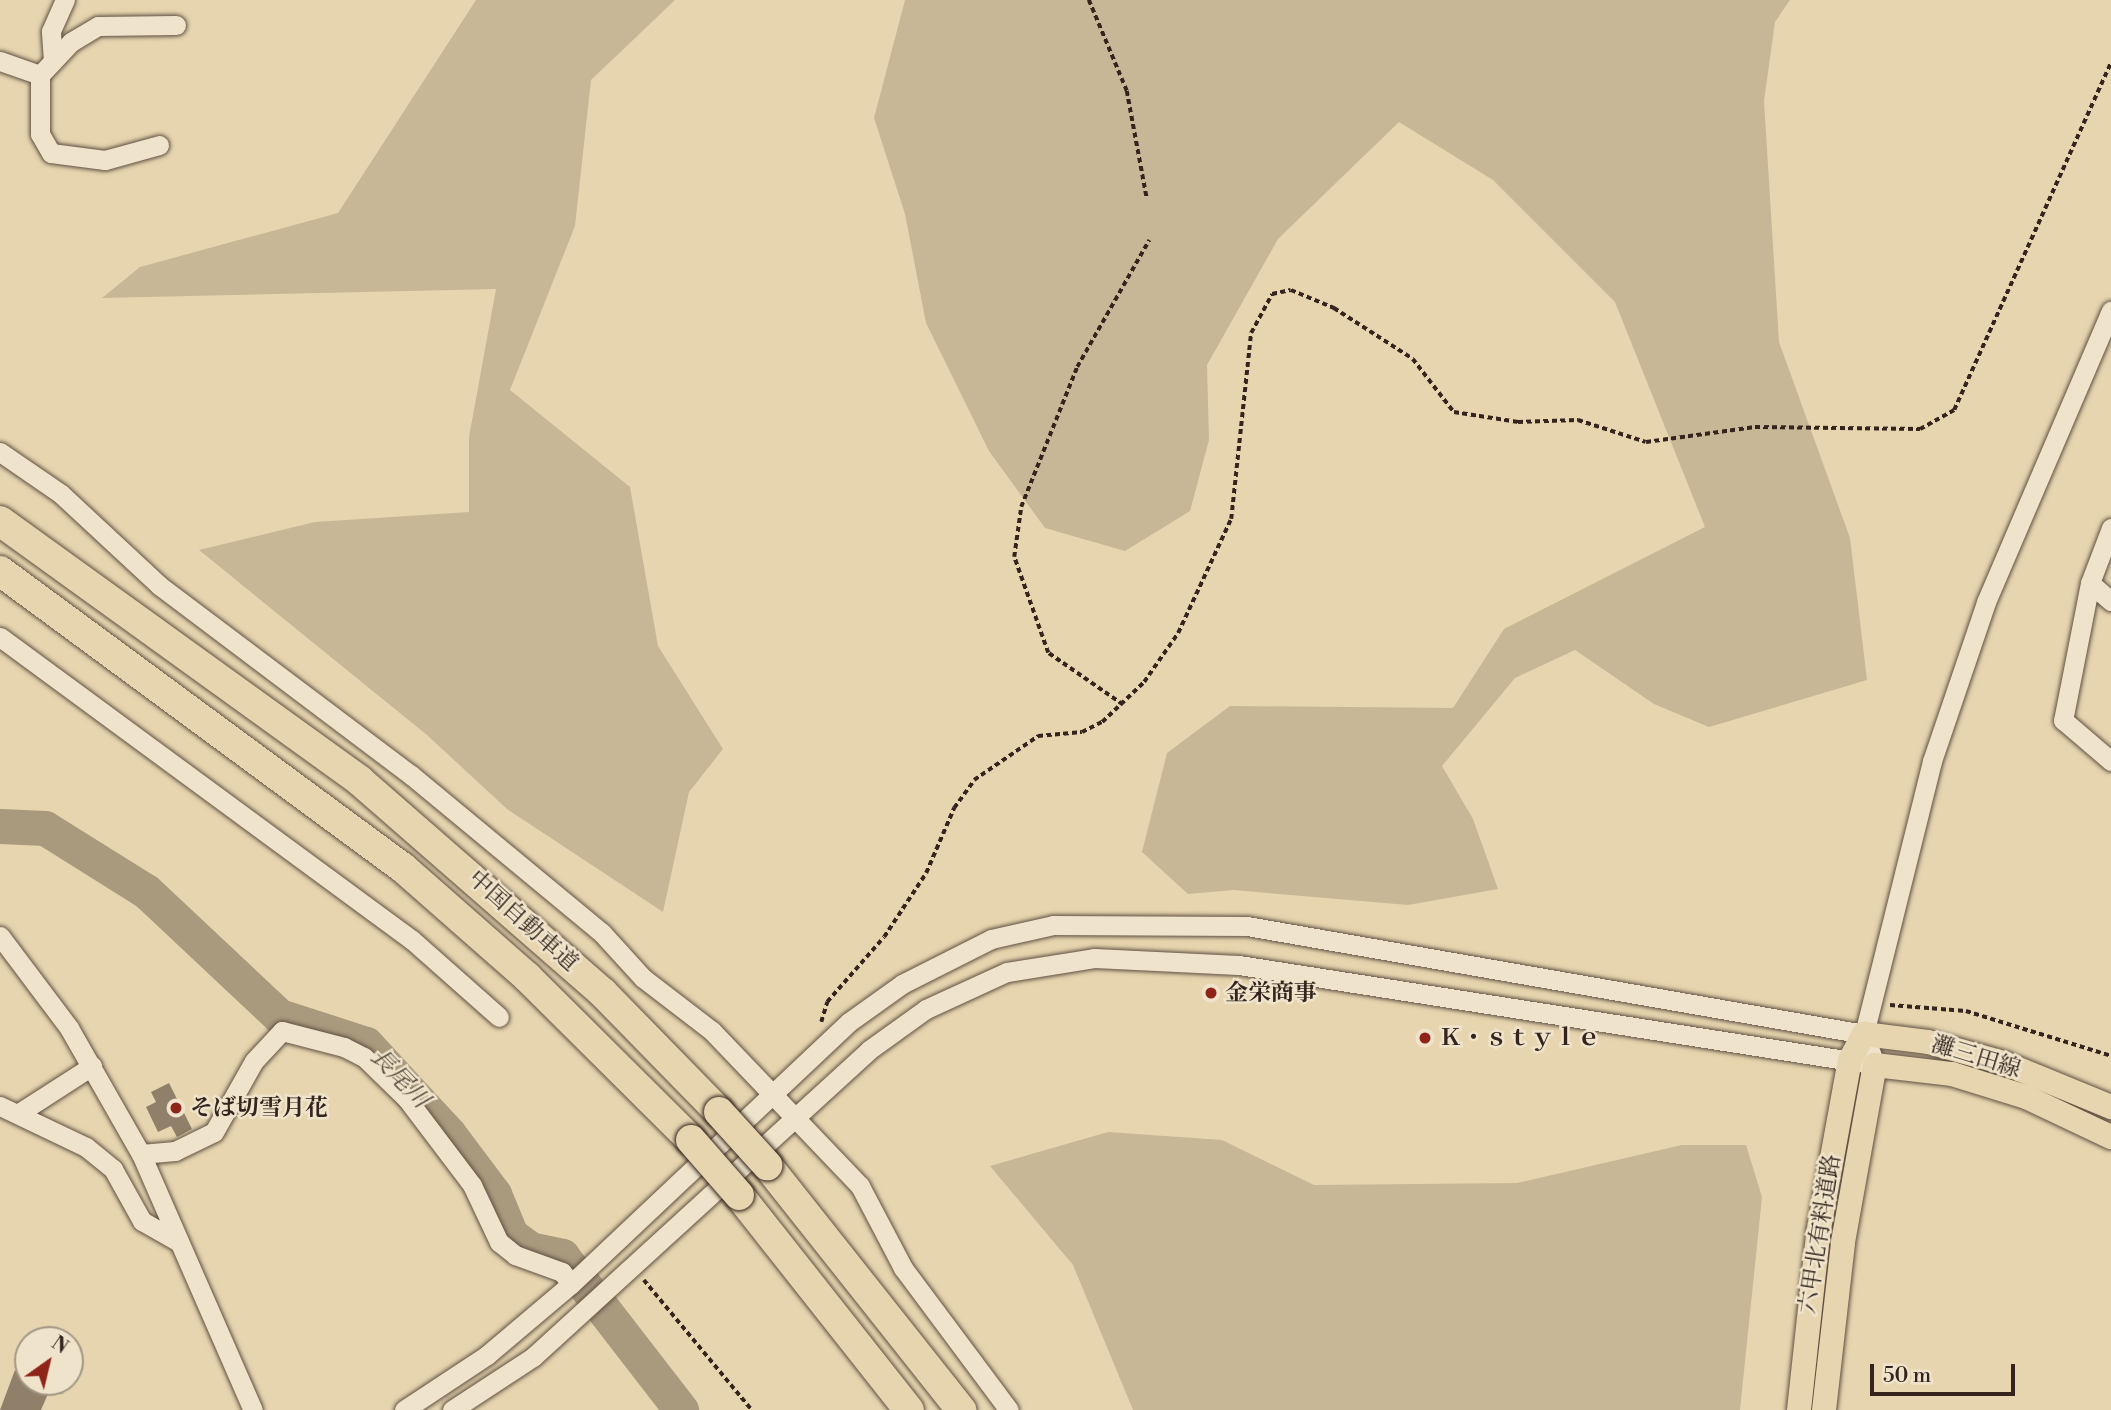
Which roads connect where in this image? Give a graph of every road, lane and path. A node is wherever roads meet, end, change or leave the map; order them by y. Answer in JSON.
{"nodes":[{"id":1,"x":65,"y":0,"type":"edge"},
{"id":2,"x":1089,"y":0,"type":"edge"},
{"id":3,"x":176,"y":25,"type":"dead end"},
{"id":4,"x":0,"y":61,"type":"edge"},
{"id":5,"x":2111,"y":63,"type":"edge"},
{"id":6,"x":46,"y":68,"type":"junction"},
{"id":7,"x":159,"y":145,"type":"dead end"},
{"id":8,"x":1147,"y":199,"type":"dead end"},
{"id":9,"x":1149,"y":240,"type":"dead end"},
{"id":10,"x":2111,"y":311,"type":"edge"},
{"id":11,"x":0,"y":452,"type":"edge"},
{"id":12,"x":0,"y":521,"type":"edge"},
{"id":13,"x":2111,"y":528,"type":"edge"},
{"id":14,"x":0,"y":571,"type":"edge"},
{"id":15,"x":2090,"y":583,"type":"junction"},
{"id":16,"x":2111,"y":601,"type":"edge"},
{"id":17,"x":0,"y":637,"type":"edge"},
{"id":18,"x":1123,"y":705,"type":"junction"},
{"id":19,"x":2111,"y":761,"type":"edge"},
{"id":20,"x":0,"y":936,"type":"edge"},
{"id":21,"x":1874,"y":1001,"type":"junction"},
{"id":22,"x":499,"y":1017,"type":"dead end"},
{"id":23,"x":1864,"y":1034,"type":"junction"},
{"id":24,"x":2111,"y":1056,"type":"edge"},
{"id":25,"x":810,"y":1057,"type":"junction"},
{"id":26,"x":1850,"y":1060,"type":"junction"},
{"id":27,"x":1875,"y":1065,"type":"junction"},
{"id":28,"x":92,"y":1066,"type":"junction"},
{"id":29,"x":774,"y":1090,"type":"junction"},
{"id":30,"x":0,"y":1106,"type":"edge"},
{"id":31,"x":2111,"y":1107,"type":"edge"},
{"id":32,"x":19,"y":1113,"type":"junction"},
{"id":33,"x":795,"y":1115,"type":"junction"},
{"id":34,"x":2111,"y":1137,"type":"edge"},
{"id":35,"x":141,"y":1154,"type":"junction"},
{"id":36,"x":177,"y":1241,"type":"junction"},
{"id":37,"x":634,"y":1268,"type":"junction"},
{"id":38,"x":571,"y":1284,"type":"junction"},
{"id":39,"x":958,"y":1406,"type":"edge"},
{"id":40,"x":253,"y":1410,"type":"edge"},
{"id":41,"x":404,"y":1410,"type":"edge"},
{"id":42,"x":452,"y":1410,"type":"edge"},
{"id":43,"x":752,"y":1410,"type":"edge"},
{"id":44,"x":909,"y":1410,"type":"edge"},
{"id":45,"x":1009,"y":1410,"type":"edge"},
{"id":46,"x":1799,"y":1410,"type":"edge"},
{"id":47,"x":1824,"y":1410,"type":"edge"}],
"edges":[{"from":1,"to":6,"type":"street"},
{"from":2,"to":8,"type":"path"},
{"from":3,"to":6,"type":"street"},
{"from":4,"to":6,"type":"street"},
{"from":5,"to":18,"type":"path"},
{"from":6,"to":7,"type":"street"},
{"from":9,"to":18,"type":"path"},
{"from":10,"to":21,"type":"street"},
{"from":11,"to":29,"type":"street"},
{"from":12,"to":39,"type":"highway","name":"中国自動車道","bridge":true},
{"from":13,"to":15,"type":"street"},
{"from":14,"to":44,"type":"highway","name":"中国自動車道","bridge":true},
{"from":15,"to":16,"type":"street"},
{"from":15,"to":19,"type":"street"},
{"from":17,"to":22,"type":"street"},
{"from":18,"to":25,"type":"path"},
{"from":20,"to":28,"type":"street"},
{"from":21,"to":23,"type":"street"},
{"from":21,"to":24,"type":"path"},
{"from":23,"to":25,"type":"street"},
{"from":23,"to":26,"type":"main road"},
{"from":23,"to":27,"type":"street"},
{"from":23,"to":31,"type":"main road","name":"灘三田線"},
{"from":25,"to":29,"type":"street"},
{"from":26,"to":27,"type":"street"},
{"from":26,"to":33,"type":"street"},
{"from":26,"to":46,"type":"main road","name":"六甲北有料道路"},
{"from":27,"to":34,"type":"main road","name":"灘三田線"},
{"from":27,"to":47,"type":"main road","name":"六甲北有料道路"},
{"from":28,"to":32,"type":"street"},
{"from":28,"to":35,"type":"street"},
{"from":29,"to":33,"type":"street"},
{"from":29,"to":38,"type":"street"},
{"from":30,"to":32,"type":"street"},
{"from":32,"to":36,"type":"street"},
{"from":33,"to":37,"type":"street"},
{"from":33,"to":45,"type":"street"},
{"from":35,"to":36,"type":"street"},
{"from":35,"to":38,"type":"street"},
{"from":36,"to":40,"type":"street"},
{"from":37,"to":42,"type":"street"},
{"from":37,"to":43,"type":"path"},
{"from":38,"to":41,"type":"street"}]}
